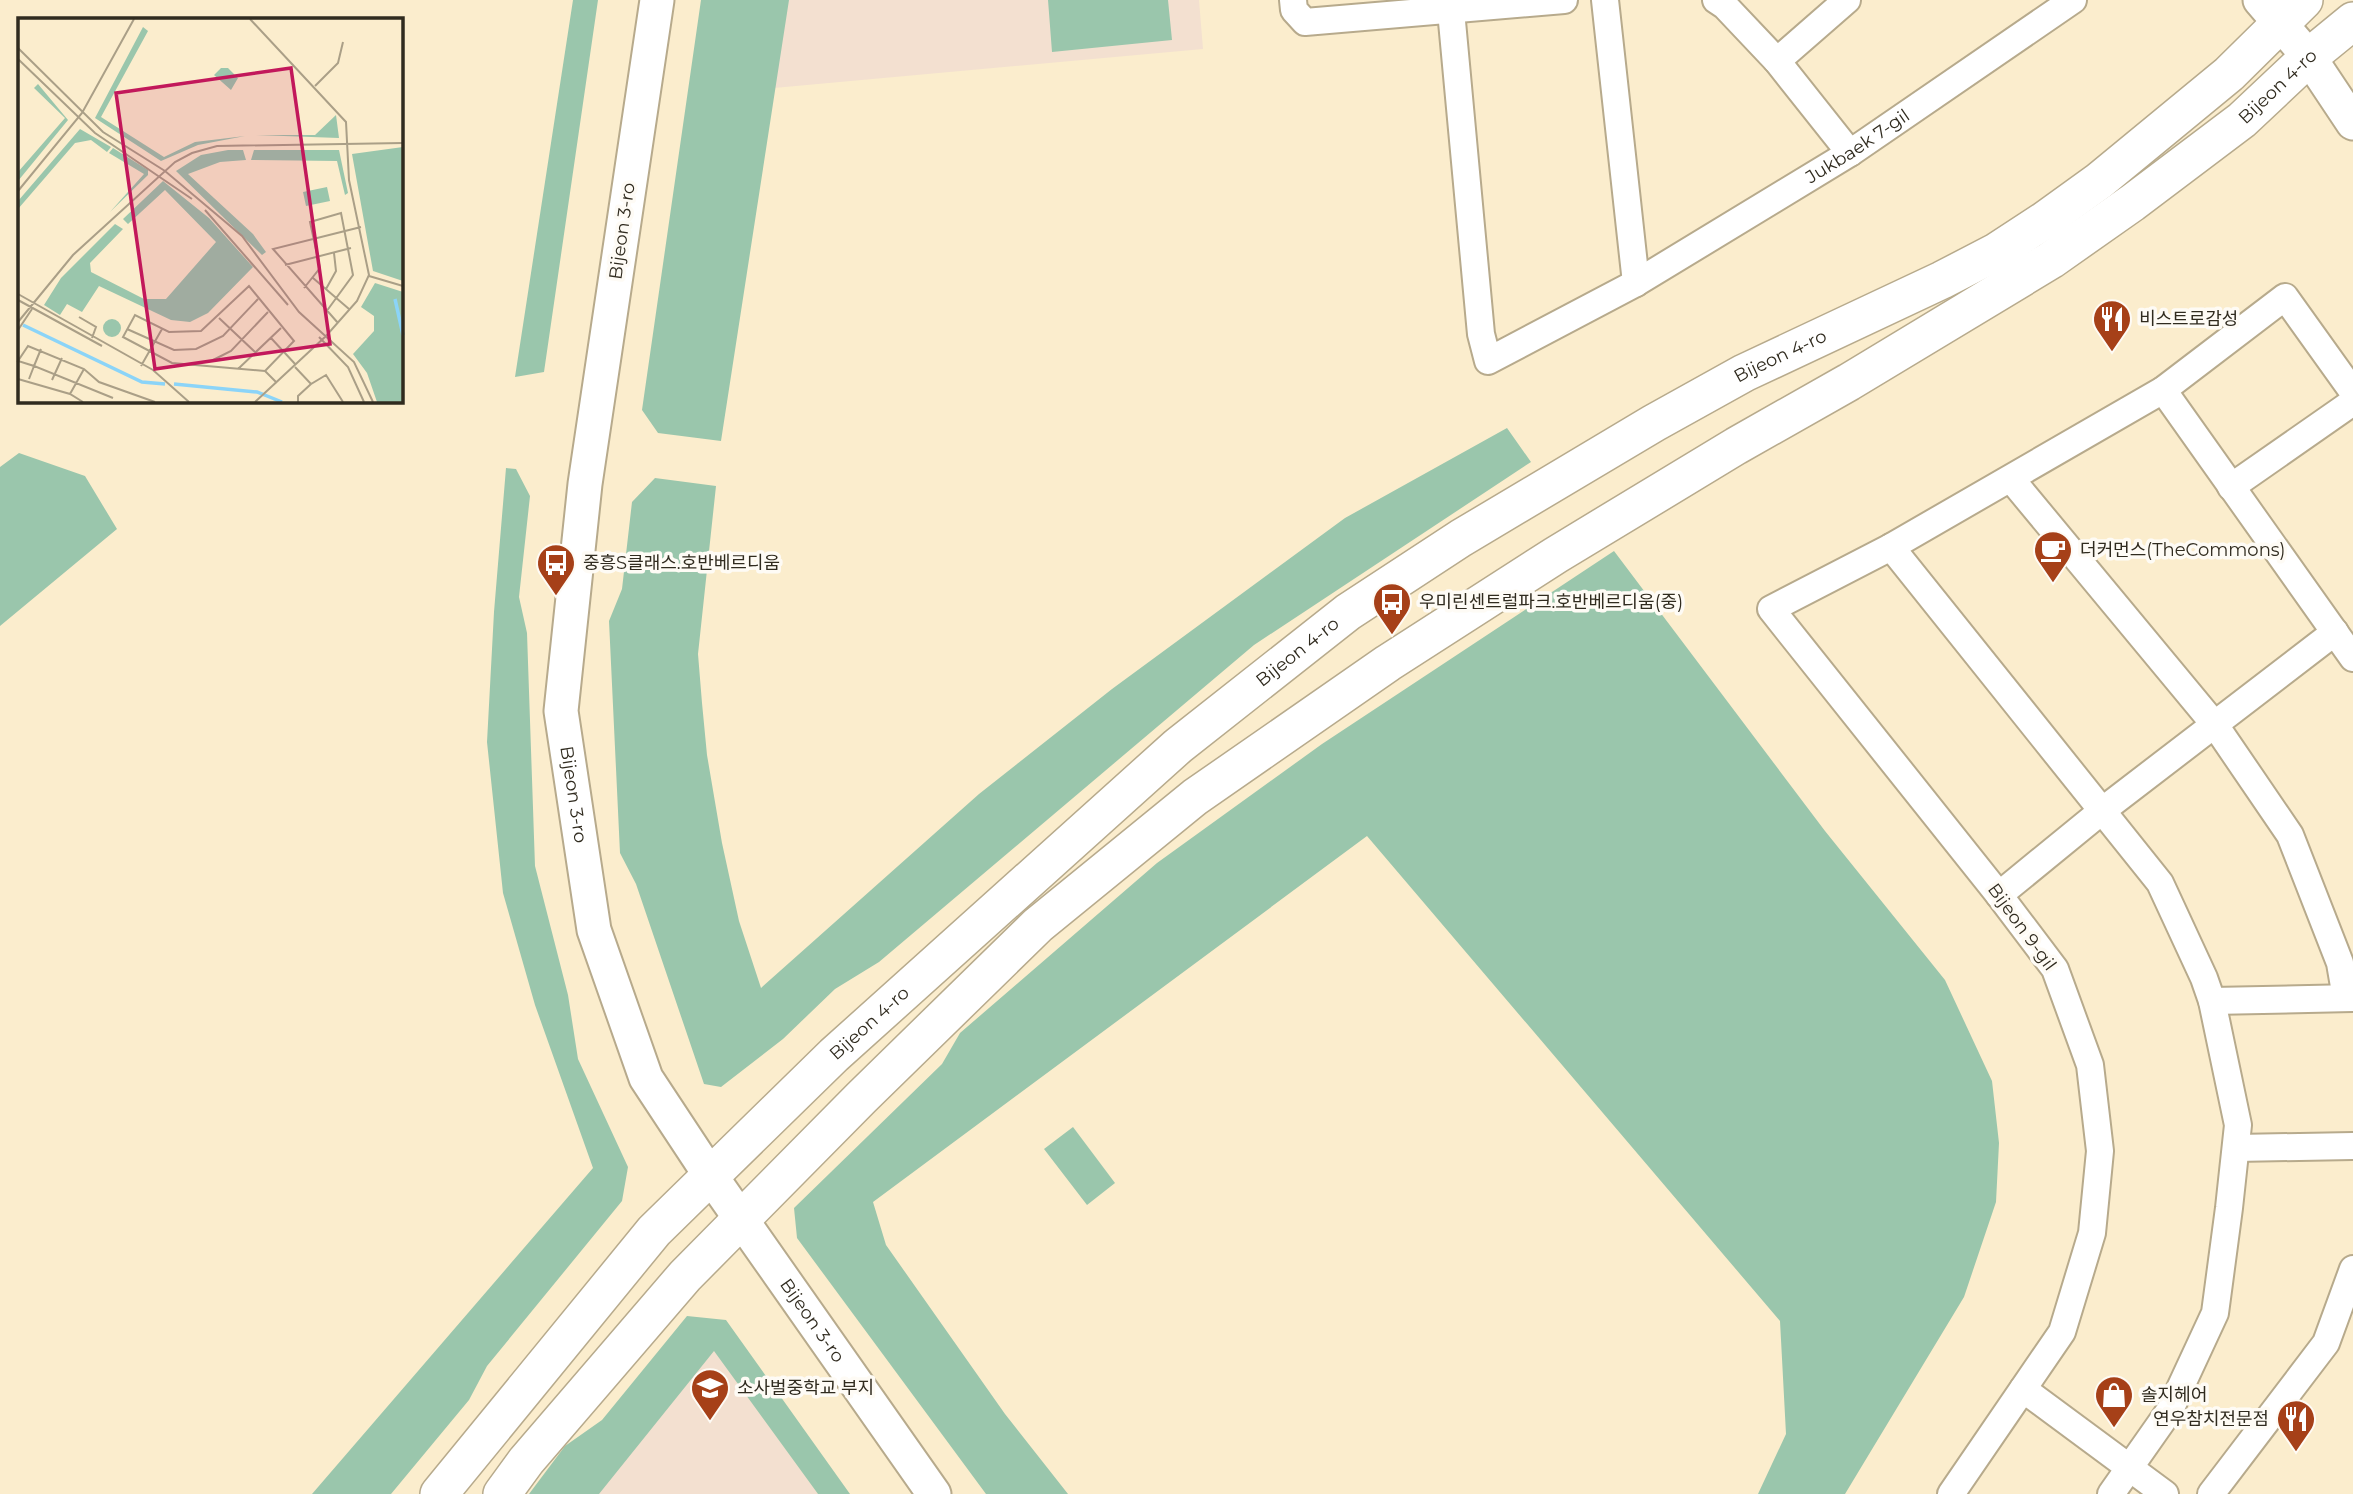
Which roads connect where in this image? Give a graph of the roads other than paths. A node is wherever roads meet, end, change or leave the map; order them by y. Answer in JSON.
{"nodes":[{"id":1,"x":657,"y":0,"type":"edge"},
{"id":2,"x":1293,"y":0,"type":"edge"},
{"id":3,"x":1564,"y":0,"type":"edge"},
{"id":4,"x":1605,"y":0,"type":"edge"},
{"id":5,"x":1716,"y":0,"type":"edge"},
{"id":6,"x":1847,"y":0,"type":"edge"},
{"id":7,"x":2073,"y":0,"type":"edge"},
{"id":8,"x":1450,"y":5,"type":"edge"},
{"id":9,"x":2282,"y":8,"type":"edge"},
{"id":10,"x":2353,"y":21,"type":"edge"},
{"id":11,"x":2309,"y":57,"type":"junction"},
{"id":12,"x":1777,"y":61,"type":"junction"},
{"id":13,"x":2353,"y":123,"type":"edge"},
{"id":14,"x":1850,"y":153,"type":"junction"},
{"id":15,"x":1636,"y":283,"type":"junction"},
{"id":16,"x":2163,"y":390,"type":"junction"},
{"id":17,"x":2353,"y":392,"type":"edge"},
{"id":18,"x":2353,"y":402,"type":"edge"},
{"id":19,"x":2011,"y":480,"type":"junction"},
{"id":20,"x":2231,"y":487,"type":"junction"},
{"id":21,"x":1891,"y":547,"type":"junction"},
{"id":22,"x":2334,"y":632,"type":"junction"},
{"id":23,"x":2353,"y":658,"type":"edge"},
{"id":24,"x":2215,"y":725,"type":"junction"},
{"id":25,"x":2103,"y":810,"type":"junction"},
{"id":26,"x":1999,"y":895,"type":"junction"},
{"id":27,"x":2349,"y":998,"type":"edge"},
{"id":28,"x":2212,"y":1002,"type":"junction"},
{"id":29,"x":2353,"y":1146,"type":"edge"},
{"id":30,"x":2235,"y":1148,"type":"junction"},
{"id":31,"x":710,"y":1175,"type":"junction"},
{"id":32,"x":741,"y":1219,"type":"junction"},
{"id":33,"x":2353,"y":1269,"type":"edge"},
{"id":34,"x":2023,"y":1389,"type":"junction"},
{"id":35,"x":2130,"y":1467,"type":"junction"},
{"id":36,"x":439,"y":1494,"type":"edge"},
{"id":37,"x":502,"y":1494,"type":"edge"},
{"id":38,"x":934,"y":1494,"type":"edge"},
{"id":39,"x":1951,"y":1494,"type":"edge"},
{"id":40,"x":2112,"y":1494,"type":"edge"},
{"id":41,"x":2165,"y":1494,"type":"edge"},
{"id":42,"x":2211,"y":1494,"type":"edge"}],
"edges":[{"from":1,"to":31,"type":"street","name":"Bijeon 3-ro"},
{"from":2,"to":8,"type":"street"},
{"from":3,"to":8,"type":"street"},
{"from":4,"to":15,"type":"street"},
{"from":5,"to":12,"type":"street"},
{"from":6,"to":12,"type":"street"},
{"from":7,"to":14,"type":"street","name":"Jukbaek 7-gil"},
{"from":8,"to":15,"type":"street","name":"Jukbaek 7-gil"},
{"from":9,"to":11,"type":"street"},
{"from":9,"to":31,"type":"main road","name":"Bijeon 4-ro"},
{"from":10,"to":11,"type":"main road","name":"Bijeon 4-ro"},
{"from":11,"to":13,"type":"street"},
{"from":11,"to":32,"type":"main road","name":"Bijeon 4-ro"},
{"from":12,"to":14,"type":"street"},
{"from":14,"to":15,"type":"street","name":"Jukbaek 7-gil"},
{"from":16,"to":17,"type":"street","name":"Bijeon 9-gil"},
{"from":16,"to":19,"type":"street","name":"Bijeon 9-gil"},
{"from":16,"to":20,"type":"street"},
{"from":18,"to":20,"type":"street"},
{"from":19,"to":21,"type":"street","name":"Bijeon 9-gil"},
{"from":19,"to":24,"type":"street"},
{"from":20,"to":22,"type":"street"},
{"from":21,"to":25,"type":"street"},
{"from":21,"to":26,"type":"street","name":"Bijeon 9-gil"},
{"from":22,"to":23,"type":"street"},
{"from":22,"to":24,"type":"street"},
{"from":24,"to":25,"type":"street"},
{"from":24,"to":27,"type":"street"},
{"from":25,"to":26,"type":"street"},
{"from":25,"to":28,"type":"street"},
{"from":26,"to":34,"type":"street","name":"Bijeon 9-gil"},
{"from":27,"to":28,"type":"street"},
{"from":28,"to":30,"type":"street"},
{"from":29,"to":30,"type":"street"},
{"from":30,"to":35,"type":"street"},
{"from":31,"to":32,"type":"street","name":"Bijeon 3-ro"},
{"from":31,"to":36,"type":"main road","name":"Bijeon 4-ro"},
{"from":32,"to":37,"type":"main road","name":"Bijeon 4-ro"},
{"from":32,"to":38,"type":"street","name":"Bijeon 3-ro"},
{"from":33,"to":42,"type":"street"},
{"from":34,"to":35,"type":"street"},
{"from":34,"to":39,"type":"street","name":"Bijeon 9-gil"},
{"from":35,"to":40,"type":"street"},
{"from":35,"to":41,"type":"street"}]}
